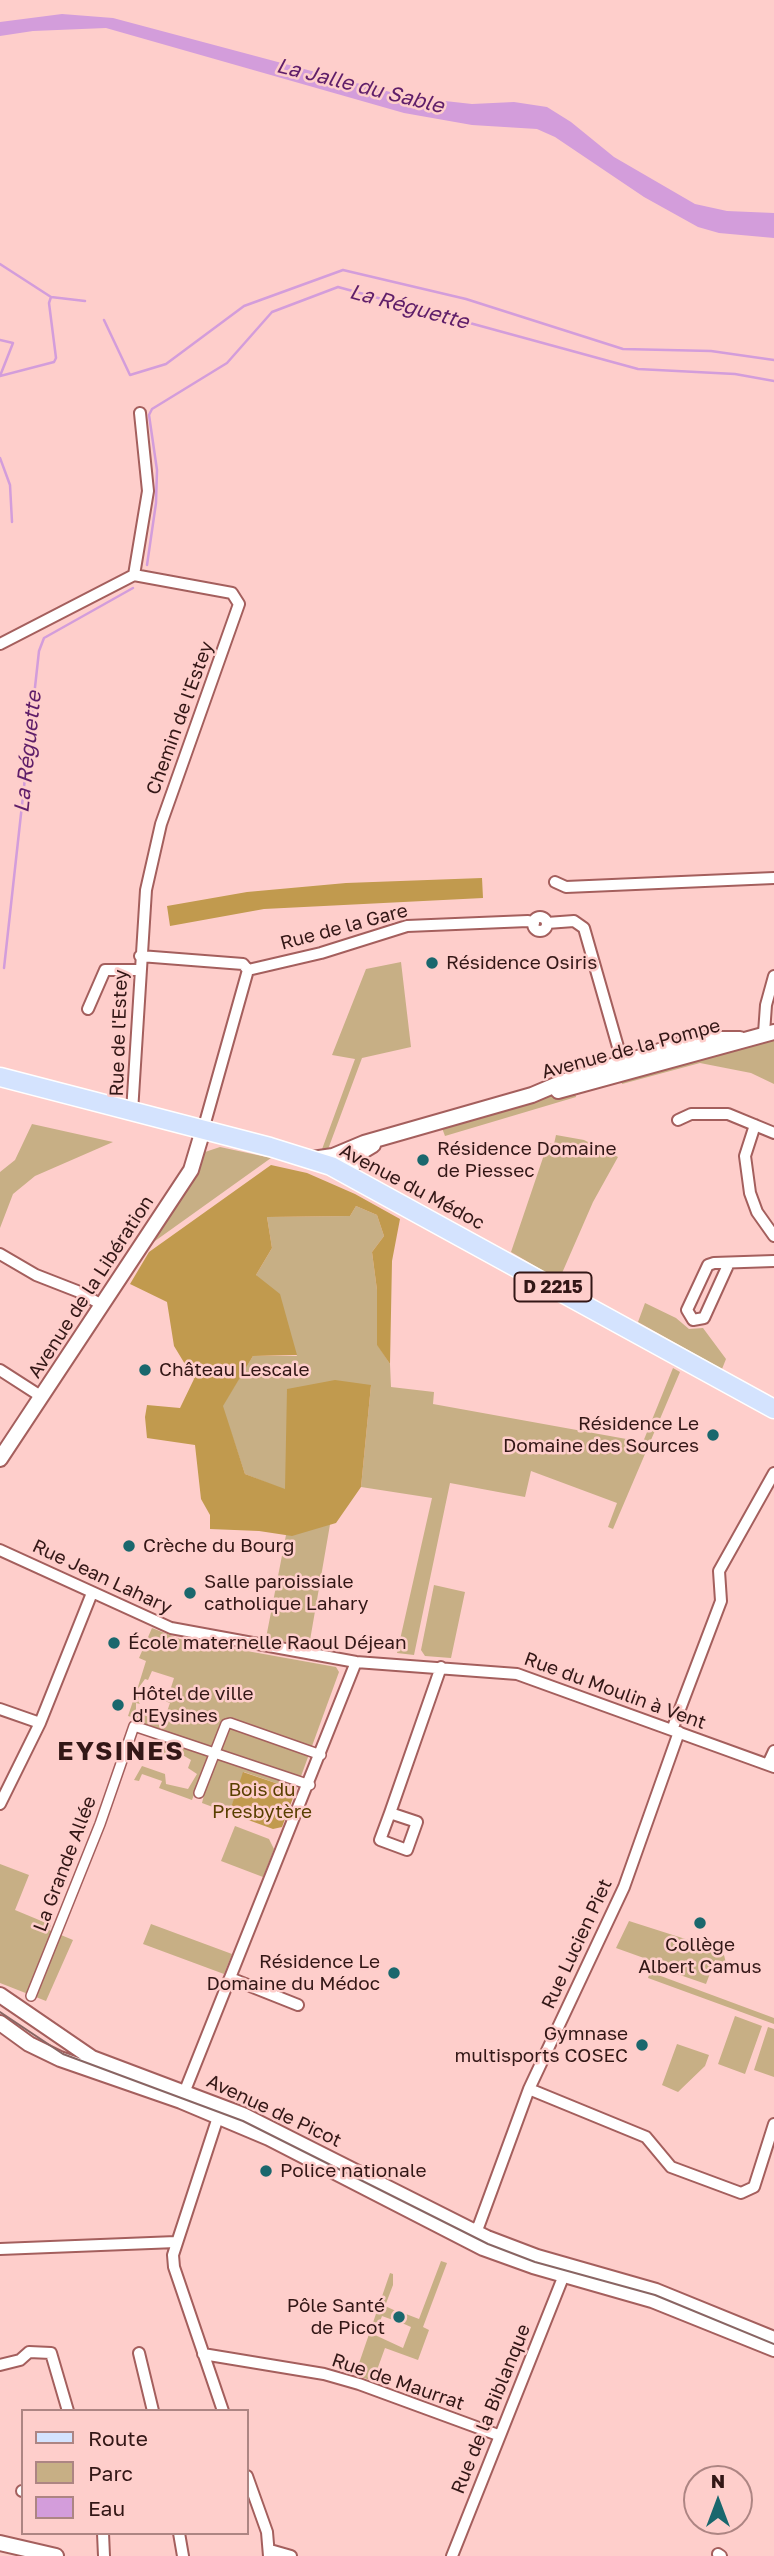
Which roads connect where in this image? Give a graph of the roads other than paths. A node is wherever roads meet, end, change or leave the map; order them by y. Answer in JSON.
{"nodes":[{"id":1,"x":140,"y":413,"type":"dead end"},
{"id":2,"x":134,"y":575,"type":"junction"},
{"id":3,"x":0,"y":644,"type":"edge"},
{"id":4,"x":774,"y":878,"type":"edge"},
{"id":5,"x":555,"y":881,"type":"dead end"},
{"id":6,"x":140,"y":956,"type":"junction"},
{"id":7,"x":140,"y":970,"type":"junction"},
{"id":8,"x":248,"y":970,"type":"junction"},
{"id":9,"x":774,"y":976,"type":"edge"},
{"id":10,"x":88,"y":1009,"type":"dead end"},
{"id":11,"x":769,"y":1033,"type":"edge"},
{"id":12,"x":624,"y":1068,"type":"junction"},
{"id":13,"x":0,"y":1077,"type":"edge"},
{"id":14,"x":132,"y":1112,"type":"junction"},
{"id":15,"x":678,"y":1120,"type":"dead end"},
{"id":16,"x":755,"y":1125,"type":"junction"},
{"id":17,"x":203,"y":1130,"type":"junction"},
{"id":18,"x":774,"y":1133,"type":"edge"},
{"id":19,"x":380,"y":1140,"type":"junction"},
{"id":20,"x":311,"y":1159,"type":"junction"},
{"id":21,"x":352,"y":1165,"type":"junction"},
{"id":22,"x":331,"y":1167,"type":"junction"},
{"id":23,"x":362,"y":1182,"type":"junction"},
{"id":24,"x":774,"y":1236,"type":"edge"},
{"id":25,"x":0,"y":1254,"type":"edge"},
{"id":26,"x":774,"y":1261,"type":"edge"},
{"id":27,"x":729,"y":1263,"type":"junction"},
{"id":28,"x":102,"y":1305,"type":"junction"},
{"id":29,"x":0,"y":1370,"type":"edge"},
{"id":30,"x":41,"y":1397,"type":"junction"},
{"id":31,"x":774,"y":1409,"type":"edge"},
{"id":32,"x":0,"y":1460,"type":"edge"},
{"id":33,"x":774,"y":1473,"type":"edge"},
{"id":34,"x":0,"y":1550,"type":"edge"},
{"id":35,"x":92,"y":1593,"type":"junction"},
{"id":36,"x":356,"y":1662,"type":"junction"},
{"id":37,"x":441,"y":1667,"type":"junction"},
{"id":38,"x":0,"y":1709,"type":"edge"},
{"id":39,"x":40,"y":1723,"type":"junction"},
{"id":40,"x":675,"y":1731,"type":"junction"},
{"id":41,"x":774,"y":1751,"type":"edge"},
{"id":42,"x":215,"y":1754,"type":"junction"},
{"id":43,"x":321,"y":1755,"type":"junction"},
{"id":44,"x":771,"y":1765,"type":"edge"},
{"id":45,"x":310,"y":1785,"type":"junction"},
{"id":46,"x":199,"y":1793,"type":"dead end"},
{"id":47,"x":0,"y":1804,"type":"edge"},
{"id":48,"x":390,"y":1813,"type":"dead end"},
{"id":49,"x":230,"y":1978,"type":"junction"},
{"id":50,"x":0,"y":1995,"type":"edge"},
{"id":51,"x":31,"y":1996,"type":"dead end"},
{"id":52,"x":298,"y":2005,"type":"dead end"},
{"id":53,"x":0,"y":2023,"type":"edge"},
{"id":54,"x":529,"y":2089,"type":"junction"},
{"id":55,"x":183,"y":2096,"type":"junction"},
{"id":56,"x":220,"y":2111,"type":"junction"},
{"id":57,"x":774,"y":2124,"type":"edge"},
{"id":58,"x":468,"y":2235,"type":"junction"},
{"id":59,"x":176,"y":2242,"type":"junction"},
{"id":60,"x":0,"y":2249,"type":"edge"},
{"id":61,"x":565,"y":2276,"type":"junction"},
{"id":62,"x":774,"y":2339,"type":"edge"},
{"id":63,"x":774,"y":2349,"type":"edge"},
{"id":64,"x":139,"y":2353,"type":"dead end"},
{"id":65,"x":203,"y":2354,"type":"junction"},
{"id":66,"x":0,"y":2365,"type":"edge"},
{"id":67,"x":67,"y":2409,"type":"edge"},
{"id":68,"x":152,"y":2409,"type":"edge"},
{"id":69,"x":222,"y":2409,"type":"edge"},
{"id":70,"x":498,"y":2435,"type":"junction"},
{"id":71,"x":248,"y":2479,"type":"edge"},
{"id":72,"x":103,"y":2535,"type":"edge"},
{"id":73,"x":178,"y":2535,"type":"edge"},
{"id":74,"x":0,"y":2543,"type":"edge"},
{"id":75,"x":270,"y":2553,"type":"edge"},
{"id":76,"x":57,"y":2556,"type":"edge"},
{"id":77,"x":104,"y":2556,"type":"edge"},
{"id":78,"x":183,"y":2556,"type":"edge"},
{"id":79,"x":291,"y":2556,"type":"edge"},
{"id":80,"x":452,"y":2556,"type":"edge"}],
"edges":[{"from":1,"to":2,"type":"street"},
{"from":2,"to":3,"type":"street"},
{"from":2,"to":6,"type":"street","name":"Chemin de l'Estey"},
{"from":4,"to":5,"type":"street"},
{"from":6,"to":7,"type":"street","name":"Rue de l'Estey"},
{"from":6,"to":8,"type":"street","name":"Rue de la Gare"},
{"from":7,"to":10,"type":"street"},
{"from":7,"to":14,"type":"street","name":"Rue de l'Estey"},
{"from":8,"to":12,"type":"street","name":"Rue de la Gare"},
{"from":8,"to":17,"type":"street"},
{"from":9,"to":11,"type":"street"},
{"from":11,"to":12,"type":"street","name":"Avenue de la Pompe"},
{"from":12,"to":19,"type":"street","name":"Avenue de la Pompe"},
{"from":13,"to":14,"type":"main road","name":"Avenue du Médoc","number":"D 2215"},
{"from":14,"to":17,"type":"main road","name":"Avenue du Médoc","number":"D 2215"},
{"from":15,"to":16,"type":"street"},
{"from":16,"to":18,"type":"street"},
{"from":16,"to":24,"type":"street"},
{"from":17,"to":20,"type":"main road","name":"Avenue du Médoc","number":"D 2215"},
{"from":17,"to":28,"type":"street","name":"Avenue de la Libération"},
{"from":19,"to":20,"type":"street","name":"Avenue de la Pompe"},
{"from":19,"to":21,"type":"street","name":"Avenue de la Pompe"},
{"from":20,"to":22,"type":"main road","name":"Avenue du Médoc","number":"D 2215"},
{"from":21,"to":22,"type":"street"},
{"from":21,"to":23,"type":"street"},
{"from":22,"to":23,"type":"main road","name":"Avenue du Médoc","number":"D 2215"},
{"from":23,"to":31,"type":"main road","name":"Avenue du Médoc","number":"D 2215"},
{"from":25,"to":28,"type":"street"},
{"from":26,"to":27,"type":"street"},
{"from":27,"to":27,"type":"street"},
{"from":28,"to":30,"type":"street","name":"Avenue de la Libération"},
{"from":29,"to":30,"type":"street"},
{"from":30,"to":32,"type":"street","name":"Avenue de la Libération"},
{"from":33,"to":40,"type":"street","name":"Rue Lucien Piet"},
{"from":34,"to":35,"type":"street","name":"Rue Jean Lahary"},
{"from":35,"to":36,"type":"street","name":"Rue Jean Lahary"},
{"from":35,"to":39,"type":"street"},
{"from":36,"to":37,"type":"street","name":"Rue du Moulin à Vent"},
{"from":36,"to":43,"type":"street"},
{"from":37,"to":40,"type":"street","name":"Rue du Moulin à Vent"},
{"from":37,"to":48,"type":"street"},
{"from":38,"to":39,"type":"street"},
{"from":39,"to":47,"type":"street"},
{"from":40,"to":44,"type":"street","name":"Rue du Moulin à Vent"},
{"from":40,"to":54,"type":"street","name":"Rue Lucien Piet"},
{"from":41,"to":44,"type":"street"},
{"from":42,"to":43,"type":"street"},
{"from":42,"to":45,"type":"street"},
{"from":42,"to":46,"type":"street"},
{"from":42,"to":51,"type":"street","name":"La Grande Allée"},
{"from":43,"to":45,"type":"street"},
{"from":45,"to":49,"type":"street"},
{"from":49,"to":52,"type":"street"},
{"from":49,"to":55,"type":"street"},
{"from":50,"to":55,"type":"street","name":"Avenue de Picot"},
{"from":53,"to":55,"type":"street","name":"Avenue de Picot"},
{"from":54,"to":57,"type":"street"},
{"from":54,"to":58,"type":"street","name":"Rue Lucien Piet"},
{"from":55,"to":56,"type":"street","name":"Avenue de Picot"},
{"from":56,"to":58,"type":"street","name":"Avenue de Picot"},
{"from":56,"to":59,"type":"street"},
{"from":58,"to":61,"type":"street","name":"Avenue de Picot"},
{"from":58,"to":62,"type":"street","name":"Avenue de Picot"},
{"from":59,"to":60,"type":"street"},
{"from":59,"to":65,"type":"street"},
{"from":61,"to":63,"type":"street","name":"Avenue de Picot"},
{"from":61,"to":70,"type":"street","name":"Rue de la Biblanque"},
{"from":64,"to":68,"type":"street"},
{"from":65,"to":69,"type":"street"},
{"from":65,"to":70,"type":"street","name":"Rue de Maurrat"},
{"from":66,"to":67,"type":"street"},
{"from":70,"to":80,"type":"street","name":"Rue de la Biblanque"},
{"from":71,"to":75,"type":"street"},
{"from":72,"to":77,"type":"street"},
{"from":73,"to":78,"type":"street"},
{"from":74,"to":76,"type":"street"},
{"from":75,"to":79,"type":"street"}]}
